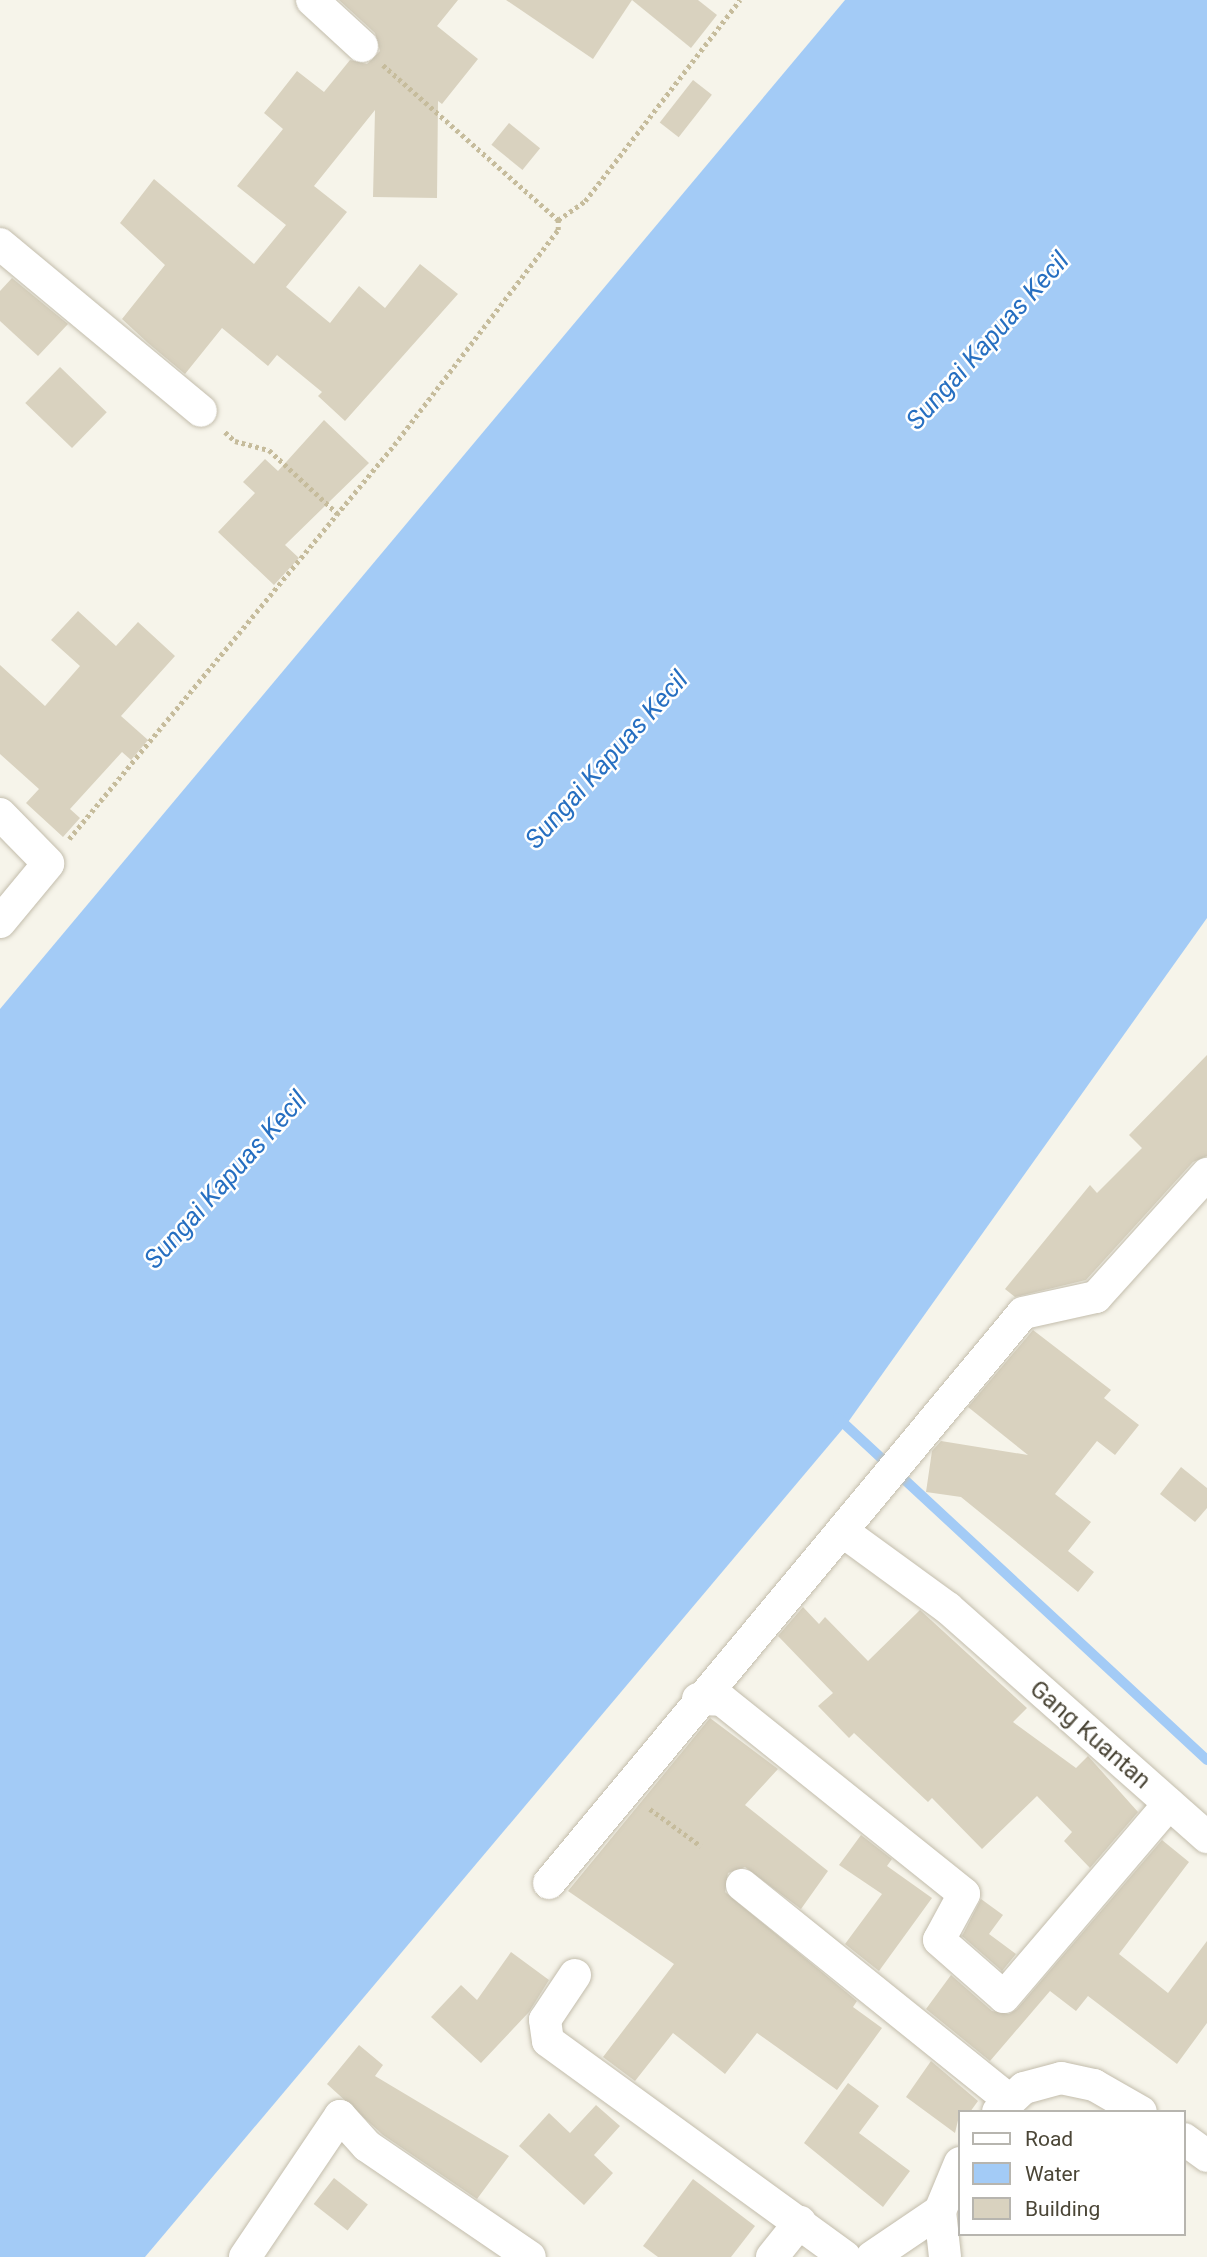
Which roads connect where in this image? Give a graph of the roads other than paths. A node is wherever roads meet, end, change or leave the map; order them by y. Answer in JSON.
{"nodes":[{"id":1,"x":312,"y":0,"type":"edge"},
{"id":2,"x":362,"y":46,"type":"road end"},
{"id":3,"x":0,"y":244,"type":"edge"},
{"id":4,"x":201,"y":411,"type":"road end"},
{"id":5,"x":0,"y":814,"type":"edge"},
{"id":6,"x":0,"y":922,"type":"edge"},
{"id":7,"x":1207,"y":1174,"type":"edge"},
{"id":8,"x":845,"y":1534,"type":"junction"},
{"id":9,"x":698,"y":1699,"type":"junction"},
{"id":10,"x":1169,"y":1804,"type":"junction"},
{"id":11,"x":1207,"y":1837,"type":"edge"},
{"id":12,"x":549,"y":1883,"type":"dead end"},
{"id":13,"x":742,"y":1885,"type":"dead end"},
{"id":14,"x":575,"y":1975,"type":"dead end"},
{"id":15,"x":1003,"y":2105,"type":"edge"},
{"id":16,"x":1138,"y":2110,"type":"edge"},
{"id":17,"x":1186,"y":2141,"type":"edge"},
{"id":18,"x":1207,"y":2156,"type":"edge"},
{"id":19,"x":958,"y":2168,"type":"edge"},
{"id":20,"x":940,"y":2211,"type":"junction"},
{"id":21,"x":800,"y":2222,"type":"junction"},
{"id":22,"x":245,"y":2257,"type":"edge"},
{"id":23,"x":530,"y":2257,"type":"edge"},
{"id":24,"x":772,"y":2257,"type":"edge"},
{"id":25,"x":845,"y":2257,"type":"edge"},
{"id":26,"x":872,"y":2257,"type":"edge"},
{"id":27,"x":945,"y":2257,"type":"edge"}],
"edges":[{"from":1,"to":2,"type":"street"},
{"from":3,"to":4,"type":"street"},
{"from":5,"to":6,"type":"street"},
{"from":7,"to":8,"type":"street"},
{"from":8,"to":9,"type":"street"},
{"from":8,"to":10,"type":"street","name":"Gang Kuantan"},
{"from":9,"to":10,"type":"street"},
{"from":9,"to":12,"type":"street"},
{"from":10,"to":11,"type":"street","name":"Gang Kuantan"},
{"from":13,"to":15,"type":"street"},
{"from":14,"to":21,"type":"street"},
{"from":15,"to":16,"type":"street"},
{"from":17,"to":18,"type":"street"},
{"from":19,"to":20,"type":"street"},
{"from":20,"to":26,"type":"street"},
{"from":20,"to":27,"type":"street"},
{"from":21,"to":24,"type":"street"},
{"from":21,"to":25,"type":"street"},
{"from":22,"to":23,"type":"street"}]}
